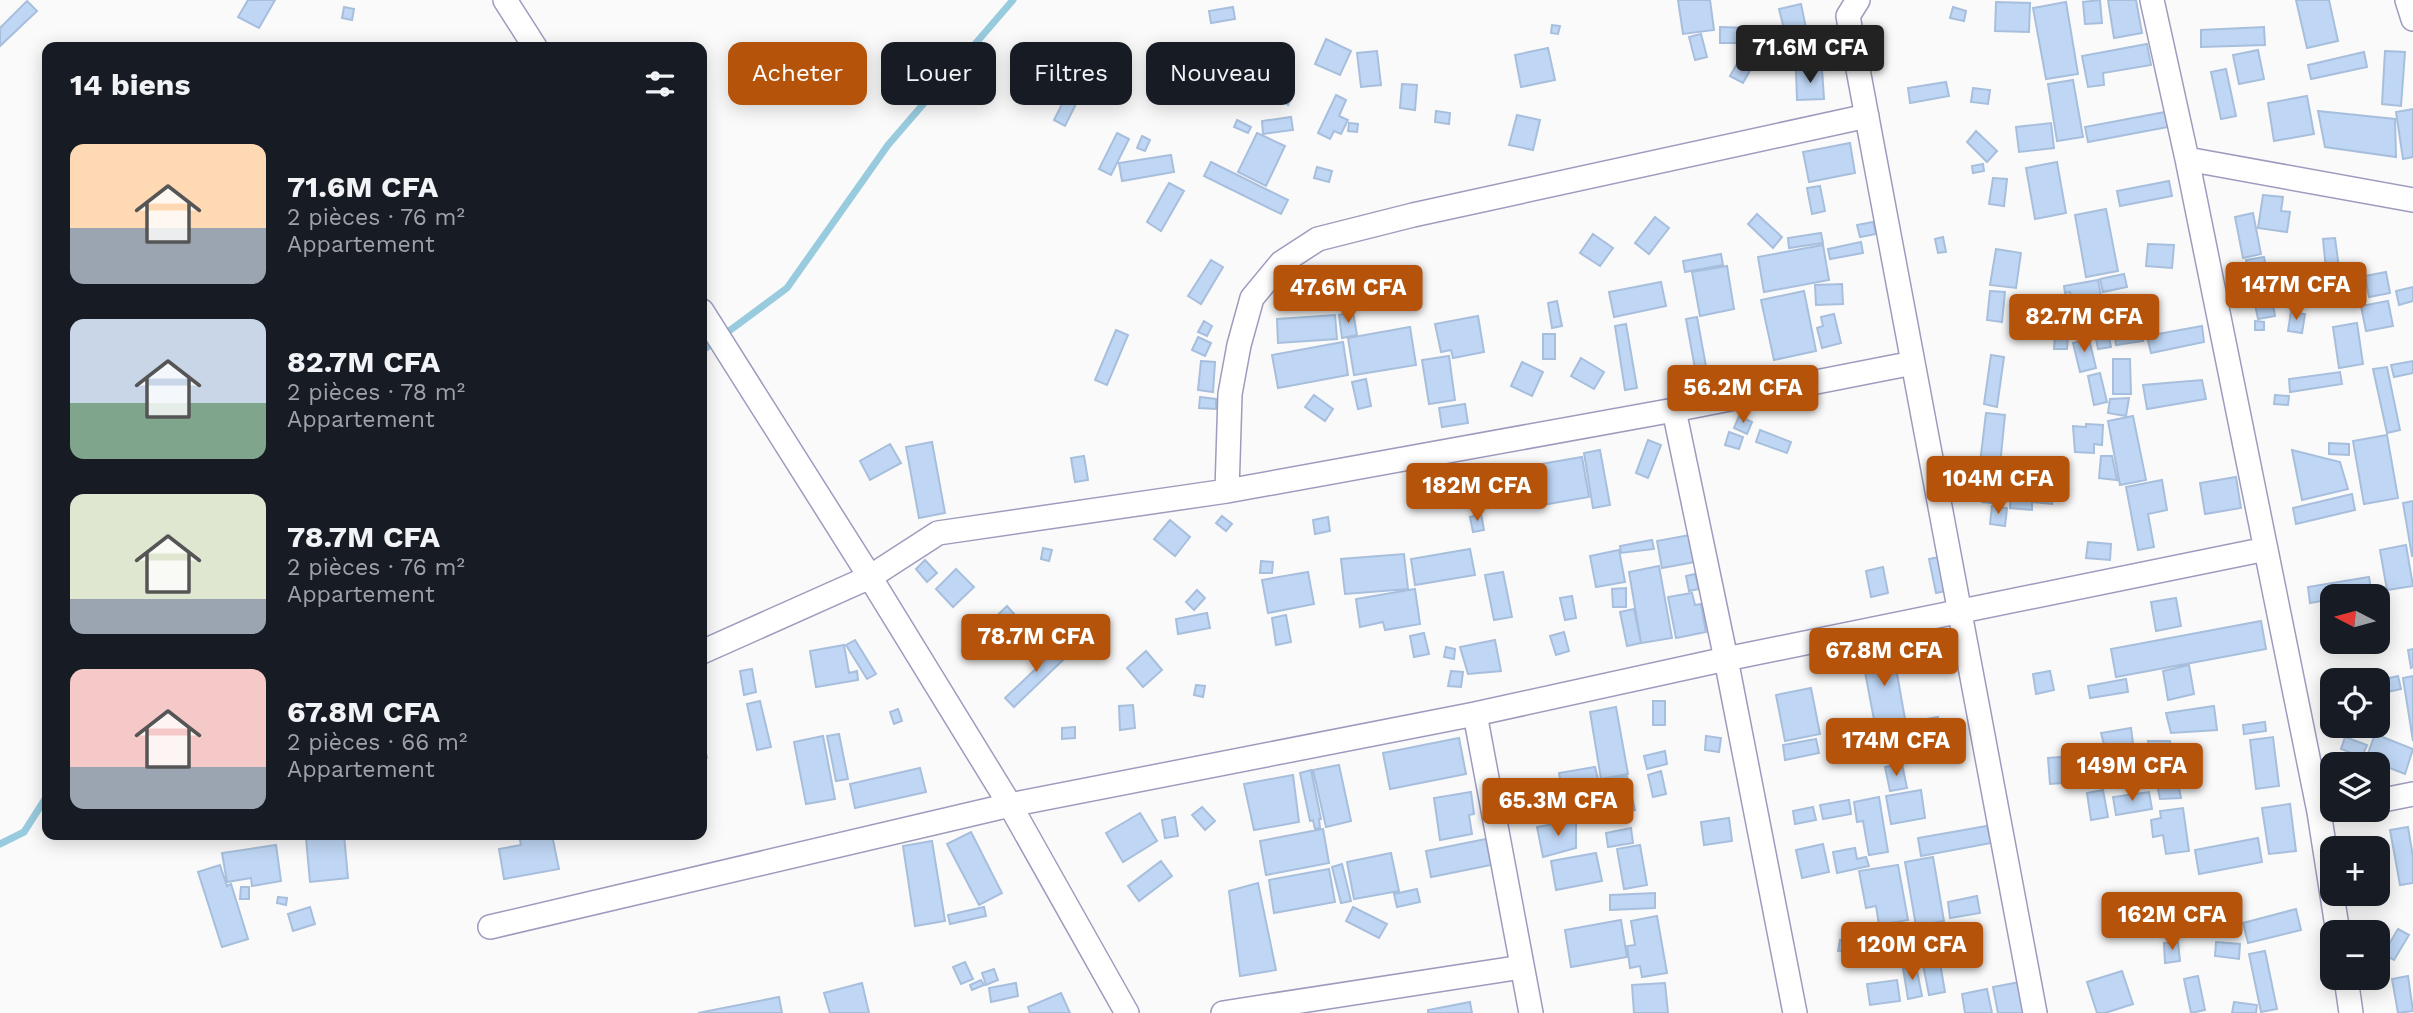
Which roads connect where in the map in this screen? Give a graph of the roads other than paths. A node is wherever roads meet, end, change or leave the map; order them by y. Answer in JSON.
{"nodes":[{"id":1,"x":505,"y":0,"type":"edge"},
{"id":2,"x":1858,"y":0,"type":"edge"},
{"id":3,"x":2152,"y":0,"type":"edge"},
{"id":4,"x":2407,"y":0,"type":"edge"},
{"id":5,"x":2413,"y":19,"type":"edge"},
{"id":6,"x":532,"y":42,"type":"edge"},
{"id":7,"x":1867,"y":116,"type":"junction"},
{"id":8,"x":2187,"y":159,"type":"junction"},
{"id":9,"x":2413,"y":200,"type":"edge"},
{"id":10,"x":707,"y":319,"type":"edge"},
{"id":11,"x":1913,"y":363,"type":"junction"},
{"id":12,"x":1674,"y":410,"type":"junction"},
{"id":13,"x":1227,"y":491,"type":"junction"},
{"id":14,"x":2266,"y":549,"type":"junction"},
{"id":15,"x":870,"y":577,"type":"junction"},
{"id":16,"x":1959,"y":611,"type":"junction"},
{"id":17,"x":707,"y":650,"type":"edge"},
{"id":18,"x":1726,"y":659,"type":"junction"},
{"id":19,"x":1475,"y":714,"type":"junction"},
{"id":20,"x":2320,"y":785,"type":"edge"},
{"id":21,"x":2413,"y":794,"type":"edge"},
{"id":22,"x":2390,"y":799,"type":"edge"},
{"id":23,"x":1010,"y":805,"type":"junction"},
{"id":24,"x":2327,"y":822,"type":"edge"},
{"id":25,"x":2337,"y":920,"type":"edge"},
{"id":26,"x":490,"y":927,"type":"dead end"},
{"id":27,"x":1522,"y":967,"type":"junction"},
{"id":28,"x":2348,"y":990,"type":"edge"},
{"id":29,"x":1127,"y":1013,"type":"edge"},
{"id":30,"x":1223,"y":1013,"type":"edge"},
{"id":31,"x":1531,"y":1013,"type":"edge"},
{"id":32,"x":1795,"y":1013,"type":"edge"},
{"id":33,"x":2035,"y":1013,"type":"edge"},
{"id":34,"x":2351,"y":1013,"type":"edge"}],
"edges":[{"from":1,"to":6,"type":"street"},
{"from":2,"to":7,"type":"street"},
{"from":3,"to":8,"type":"street"},
{"from":4,"to":5,"type":"street"},
{"from":7,"to":11,"type":"street"},
{"from":7,"to":13,"type":"street"},
{"from":8,"to":9,"type":"street"},
{"from":8,"to":14,"type":"street"},
{"from":10,"to":15,"type":"street"},
{"from":11,"to":12,"type":"street"},
{"from":11,"to":16,"type":"street"},
{"from":12,"to":13,"type":"street"},
{"from":12,"to":18,"type":"street"},
{"from":13,"to":15,"type":"street"},
{"from":14,"to":16,"type":"street"},
{"from":14,"to":20,"type":"street"},
{"from":15,"to":17,"type":"street"},
{"from":15,"to":23,"type":"street"},
{"from":16,"to":18,"type":"street"},
{"from":16,"to":33,"type":"street"},
{"from":18,"to":19,"type":"street"},
{"from":18,"to":32,"type":"street"},
{"from":19,"to":23,"type":"street"},
{"from":19,"to":27,"type":"street"},
{"from":21,"to":22,"type":"street"},
{"from":23,"to":26,"type":"street"},
{"from":23,"to":29,"type":"street"},
{"from":24,"to":25,"type":"street"},
{"from":27,"to":30,"type":"street"},
{"from":27,"to":31,"type":"street"},
{"from":28,"to":34,"type":"street"}]}
